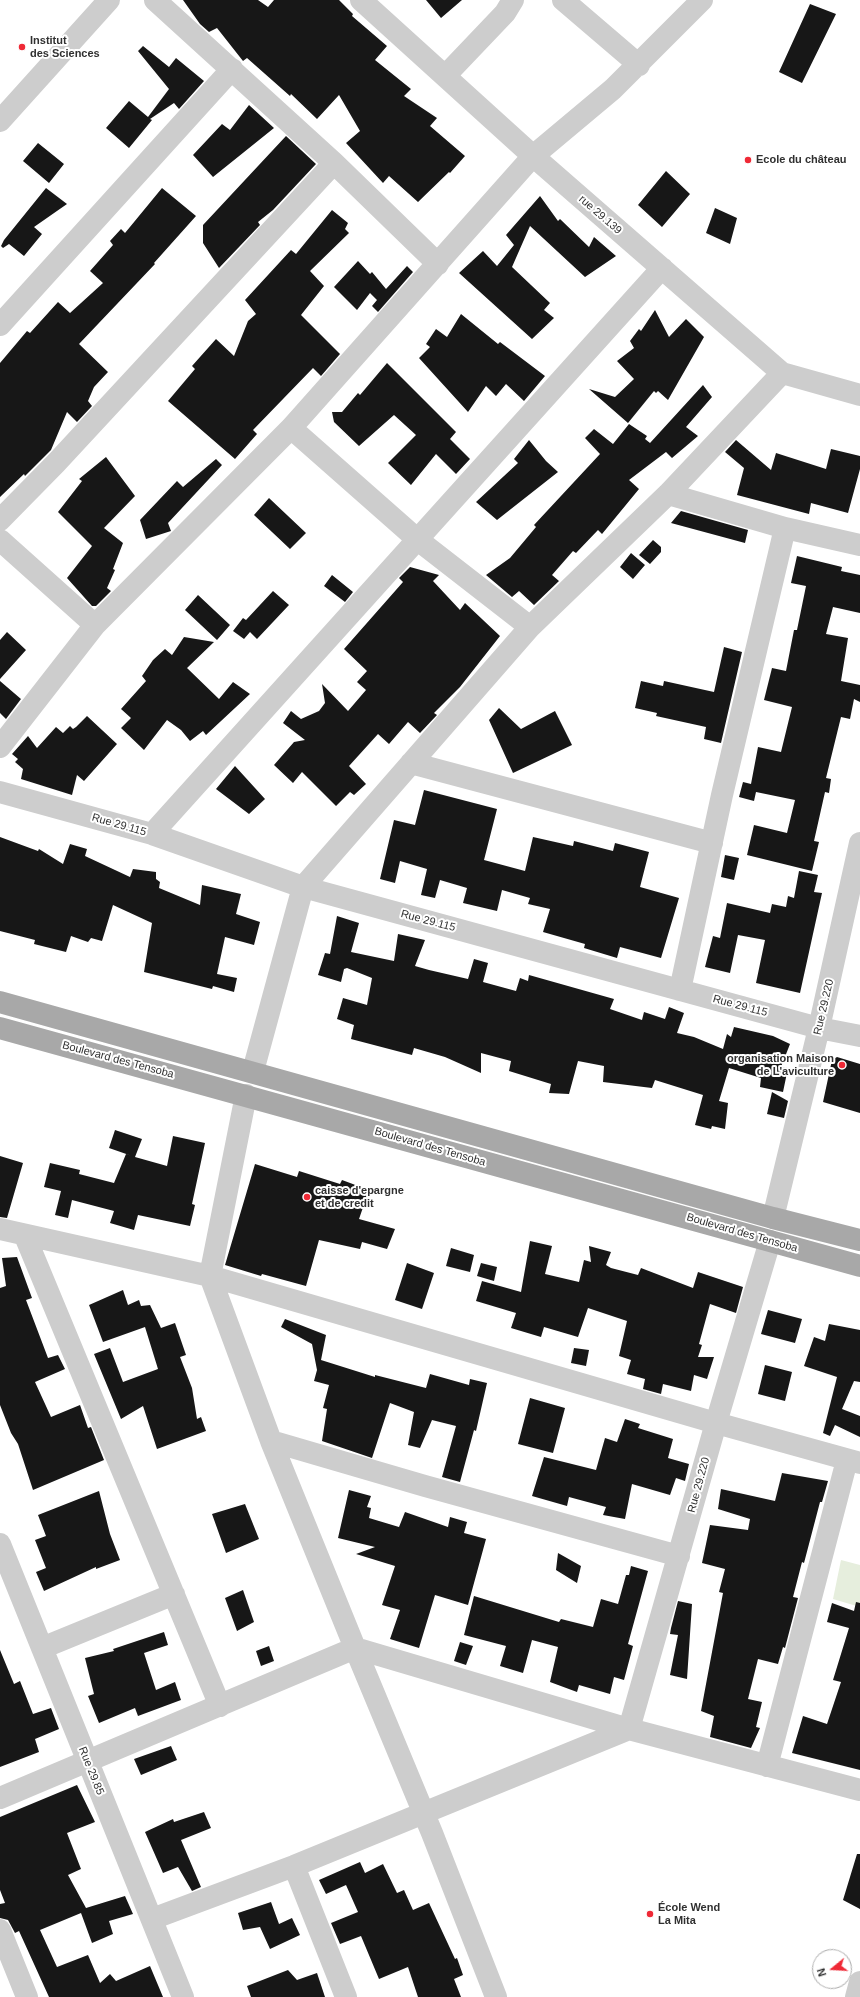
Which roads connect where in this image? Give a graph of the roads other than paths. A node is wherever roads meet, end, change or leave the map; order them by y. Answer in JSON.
{"nodes":[{"id":1,"x":109,"y":0,"type":"edge"},
{"id":2,"x":156,"y":0,"type":"edge"},
{"id":3,"x":361,"y":0,"type":"edge"},
{"id":4,"x":513,"y":0,"type":"edge"},
{"id":5,"x":563,"y":0,"type":"edge"},
{"id":6,"x":702,"y":0,"type":"edge"},
{"id":7,"x":638,"y":65,"type":"junction"},
{"id":8,"x":232,"y":69,"type":"junction"},
{"id":9,"x":445,"y":76,"type":"junction"},
{"id":10,"x":0,"y":121,"type":"edge"},
{"id":11,"x":533,"y":156,"type":"junction"},
{"id":12,"x":334,"y":163,"type":"junction"},
{"id":13,"x":438,"y":264,"type":"junction"},
{"id":14,"x":662,"y":268,"type":"junction"},
{"id":15,"x":0,"y":325,"type":"edge"},
{"id":16,"x":782,"y":373,"type":"junction"},
{"id":17,"x":860,"y":395,"type":"edge"},
{"id":18,"x":291,"y":428,"type":"junction"},
{"id":19,"x":668,"y":494,"type":"junction"},
{"id":20,"x":0,"y":520,"type":"edge"},
{"id":21,"x":785,"y":528,"type":"junction"},
{"id":22,"x":0,"y":540,"type":"edge"},
{"id":23,"x":418,"y":540,"type":"junction"},
{"id":24,"x":860,"y":545,"type":"edge"},
{"id":25,"x":95,"y":625,"type":"junction"},
{"id":26,"x":530,"y":627,"type":"junction"},
{"id":27,"x":0,"y":747,"type":"edge"},
{"id":28,"x":411,"y":763,"type":"junction"},
{"id":29,"x":0,"y":792,"type":"edge"},
{"id":30,"x":152,"y":834,"type":"junction"},
{"id":31,"x":712,"y":843,"type":"junction"},
{"id":32,"x":860,"y":843,"type":"edge"},
{"id":33,"x":303,"y":887,"type":"junction"},
{"id":34,"x":680,"y":990,"type":"junction"},
{"id":35,"x":0,"y":1002,"type":"edge"},
{"id":36,"x":0,"y":1028,"type":"edge"},
{"id":37,"x":819,"y":1028,"type":"junction"},
{"id":38,"x":860,"y":1036,"type":"edge"},
{"id":39,"x":253,"y":1071,"type":"junction"},
{"id":40,"x":246,"y":1095,"type":"junction"},
{"id":41,"x":773,"y":1218,"type":"junction"},
{"id":42,"x":0,"y":1229,"type":"edge"},
{"id":43,"x":25,"y":1236,"type":"junction"},
{"id":44,"x":860,"y":1240,"type":"edge"},
{"id":45,"x":770,"y":1241,"type":"junction"},
{"id":46,"x":860,"y":1266,"type":"edge"},
{"id":47,"x":210,"y":1276,"type":"junction"},
{"id":48,"x":716,"y":1423,"type":"junction"},
{"id":49,"x":271,"y":1441,"type":"junction"},
{"id":50,"x":854,"y":1461,"type":"edge"},
{"id":51,"x":0,"y":1544,"type":"edge"},
{"id":52,"x":679,"y":1556,"type":"junction"},
{"id":53,"x":174,"y":1594,"type":"junction"},
{"id":54,"x":42,"y":1648,"type":"junction"},
{"id":55,"x":355,"y":1648,"type":"junction"},
{"id":56,"x":220,"y":1706,"type":"junction"},
{"id":57,"x":629,"y":1729,"type":"junction"},
{"id":58,"x":88,"y":1762,"type":"junction"},
{"id":59,"x":767,"y":1766,"type":"junction"},
{"id":60,"x":860,"y":1790,"type":"edge"},
{"id":61,"x":0,"y":1798,"type":"edge"},
{"id":62,"x":422,"y":1813,"type":"junction"},
{"id":63,"x":294,"y":1866,"type":"junction"},
{"id":64,"x":152,"y":1919,"type":"junction"},
{"id":65,"x":0,"y":1930,"type":"edge"},
{"id":66,"x":860,"y":1982,"type":"edge"},
{"id":67,"x":27,"y":1997,"type":"edge"},
{"id":68,"x":183,"y":1997,"type":"edge"},
{"id":69,"x":346,"y":1997,"type":"edge"},
{"id":70,"x":496,"y":1997,"type":"edge"},
{"id":71,"x":856,"y":1997,"type":"edge"}],
"edges":[{"from":1,"to":10,"type":"street"},
{"from":2,"to":8,"type":"street"},
{"from":3,"to":9,"type":"street","name":"rue 29.139"},
{"from":4,"to":9,"type":"street"},
{"from":5,"to":7,"type":"street"},
{"from":6,"to":7,"type":"street"},
{"from":7,"to":11,"type":"street"},
{"from":8,"to":12,"type":"street"},
{"from":8,"to":15,"type":"street"},
{"from":9,"to":11,"type":"street","name":"rue 29.139"},
{"from":11,"to":13,"type":"street"},
{"from":11,"to":14,"type":"street","name":"rue 29.139"},
{"from":12,"to":13,"type":"street"},
{"from":12,"to":20,"type":"street"},
{"from":13,"to":18,"type":"street"},
{"from":14,"to":16,"type":"street","name":"rue 29.139"},
{"from":14,"to":23,"type":"street"},
{"from":16,"to":17,"type":"street","name":"rue 29.139"},
{"from":16,"to":19,"type":"street"},
{"from":18,"to":23,"type":"street"},
{"from":18,"to":25,"type":"street"},
{"from":19,"to":21,"type":"street"},
{"from":19,"to":26,"type":"street"},
{"from":21,"to":24,"type":"street"},
{"from":21,"to":31,"type":"street"},
{"from":22,"to":25,"type":"street"},
{"from":23,"to":26,"type":"street"},
{"from":23,"to":30,"type":"street"},
{"from":25,"to":27,"type":"street"},
{"from":26,"to":28,"type":"street"},
{"from":28,"to":31,"type":"street"},
{"from":28,"to":33,"type":"street"},
{"from":29,"to":30,"type":"street","name":"Rue 29.115"},
{"from":30,"to":33,"type":"street","name":"Rue 29.115"},
{"from":31,"to":34,"type":"street"},
{"from":32,"to":37,"type":"street","name":"Rue 29.220"},
{"from":33,"to":34,"type":"street","name":"Rue 29.115"},
{"from":33,"to":39,"type":"street"},
{"from":34,"to":37,"type":"street","name":"Rue 29.115"},
{"from":35,"to":39,"type":"main road","name":"Boulevard des Tensoba"},
{"from":36,"to":40,"type":"main road","name":"Boulevard des Tensoba"},
{"from":37,"to":38,"type":"street","name":"Rue 29.115"},
{"from":37,"to":41,"type":"street","name":"Rue 29.220"},
{"from":39,"to":41,"type":"main road","name":"Boulevard des Tensoba"},
{"from":40,"to":45,"type":"main road","name":"Boulevard des Tensoba"},
{"from":40,"to":47,"type":"street"},
{"from":41,"to":44,"type":"main road","name":"Boulevard des Tensoba"},
{"from":42,"to":43,"type":"street"},
{"from":43,"to":47,"type":"street"},
{"from":43,"to":53,"type":"street"},
{"from":45,"to":46,"type":"main road","name":"Boulevard des Tensoba"},
{"from":45,"to":48,"type":"street","name":"Rue 29.220"},
{"from":47,"to":48,"type":"street"},
{"from":47,"to":49,"type":"street"},
{"from":48,"to":50,"type":"street"},
{"from":48,"to":52,"type":"street","name":"Rue 29.220"},
{"from":49,"to":52,"type":"street"},
{"from":49,"to":55,"type":"street"},
{"from":50,"to":59,"type":"street"},
{"from":51,"to":54,"type":"street","name":"Rue 29.85"},
{"from":52,"to":57,"type":"street","name":"Rue 29.220"},
{"from":53,"to":54,"type":"street"},
{"from":53,"to":56,"type":"street"},
{"from":54,"to":58,"type":"street","name":"Rue 29.85"},
{"from":55,"to":56,"type":"street"},
{"from":55,"to":57,"type":"street"},
{"from":55,"to":62,"type":"street"},
{"from":56,"to":58,"type":"street"},
{"from":57,"to":59,"type":"street"},
{"from":57,"to":62,"type":"street"},
{"from":58,"to":61,"type":"street"},
{"from":58,"to":64,"type":"street","name":"Rue 29.85"},
{"from":59,"to":60,"type":"street"},
{"from":62,"to":63,"type":"street"},
{"from":62,"to":70,"type":"street"},
{"from":63,"to":64,"type":"street"},
{"from":63,"to":69,"type":"street"},
{"from":64,"to":68,"type":"street","name":"Rue 29.85"},
{"from":65,"to":67,"type":"street"},
{"from":66,"to":71,"type":"street"}]}
